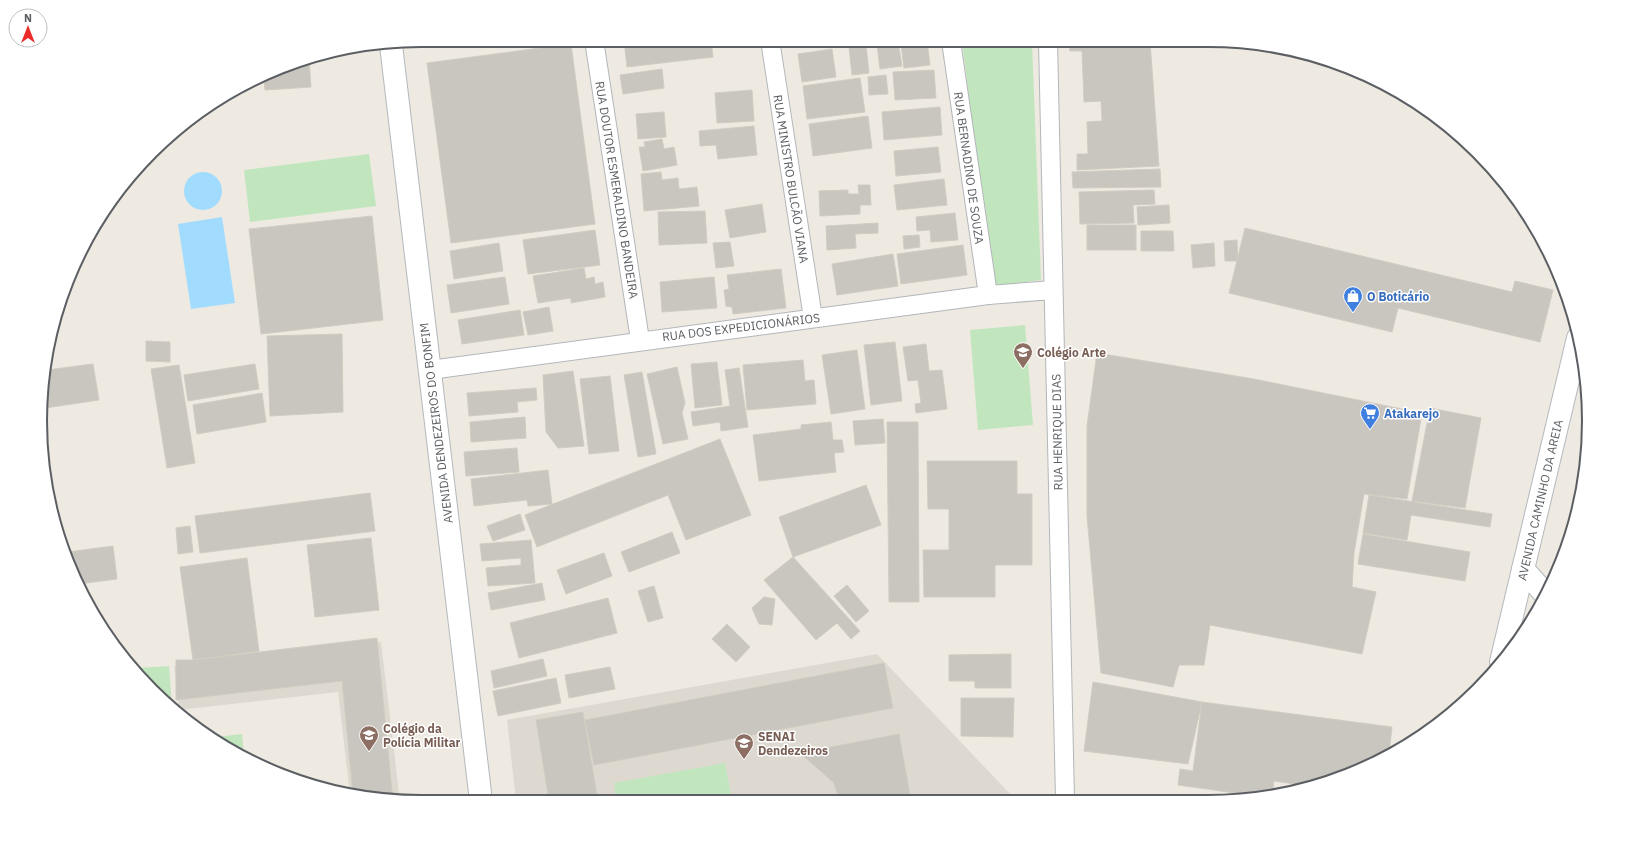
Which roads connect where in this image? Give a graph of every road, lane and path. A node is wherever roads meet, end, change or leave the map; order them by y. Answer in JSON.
{"nodes":[{"id":1,"x":595,"y":47,"type":"edge"},
{"id":2,"x":771,"y":47,"type":"edge"},
{"id":3,"x":952,"y":47,"type":"edge"},
{"id":4,"x":1048,"y":47,"type":"edge"},
{"id":5,"x":391,"y":48,"type":"edge"},
{"id":6,"x":1053,"y":290,"type":"junction"},
{"id":7,"x":988,"y":295,"type":"junction"},
{"id":8,"x":813,"y":318,"type":"junction"},
{"id":9,"x":640,"y":340,"type":"junction"},
{"id":10,"x":1575,"y":350,"type":"edge"},
{"id":11,"x":430,"y":370,"type":"junction"},
{"id":12,"x":1523,"y":569,"type":"junction"},
{"id":13,"x":1541,"y":590,"type":"edge"},
{"id":14,"x":1504,"y":651,"type":"edge"},
{"id":15,"x":481,"y":795,"type":"edge"},
{"id":16,"x":1065,"y":795,"type":"edge"}],
"edges":[{"from":1,"to":9,"type":"street","name":"RUA DOUTOR ESMERALDINO BANDEIRA"},
{"from":2,"to":8,"type":"street","name":"RUA MINISTRO BULCÃO VIANA"},
{"from":3,"to":7,"type":"street","name":"RUA BERNADINO DE SOUZA"},
{"from":4,"to":6,"type":"street","name":"RUA HENRIQUE DIAS"},
{"from":5,"to":11,"type":"main road","name":"AVENIDA DENDEZEIROS DO BONFIM"},
{"from":6,"to":7,"type":"street","name":"RUA DOS EXPEDICIONÁRIOS"},
{"from":6,"to":16,"type":"street","name":"RUA HENRIQUE DIAS"},
{"from":7,"to":8,"type":"street","name":"RUA DOS EXPEDICIONÁRIOS"},
{"from":8,"to":9,"type":"street","name":"RUA DOS EXPEDICIONÁRIOS"},
{"from":9,"to":11,"type":"street","name":"RUA DOS EXPEDICIONÁRIOS"},
{"from":10,"to":12,"type":"main road","name":"AVENIDA CAMINHO DA AREIA"},
{"from":11,"to":15,"type":"main road","name":"AVENIDA DENDEZEIROS DO BONFIM"},
{"from":12,"to":13,"type":"main road"},
{"from":12,"to":14,"type":"main road","name":"AVENIDA CAMINHO DA AREIA"}]}
